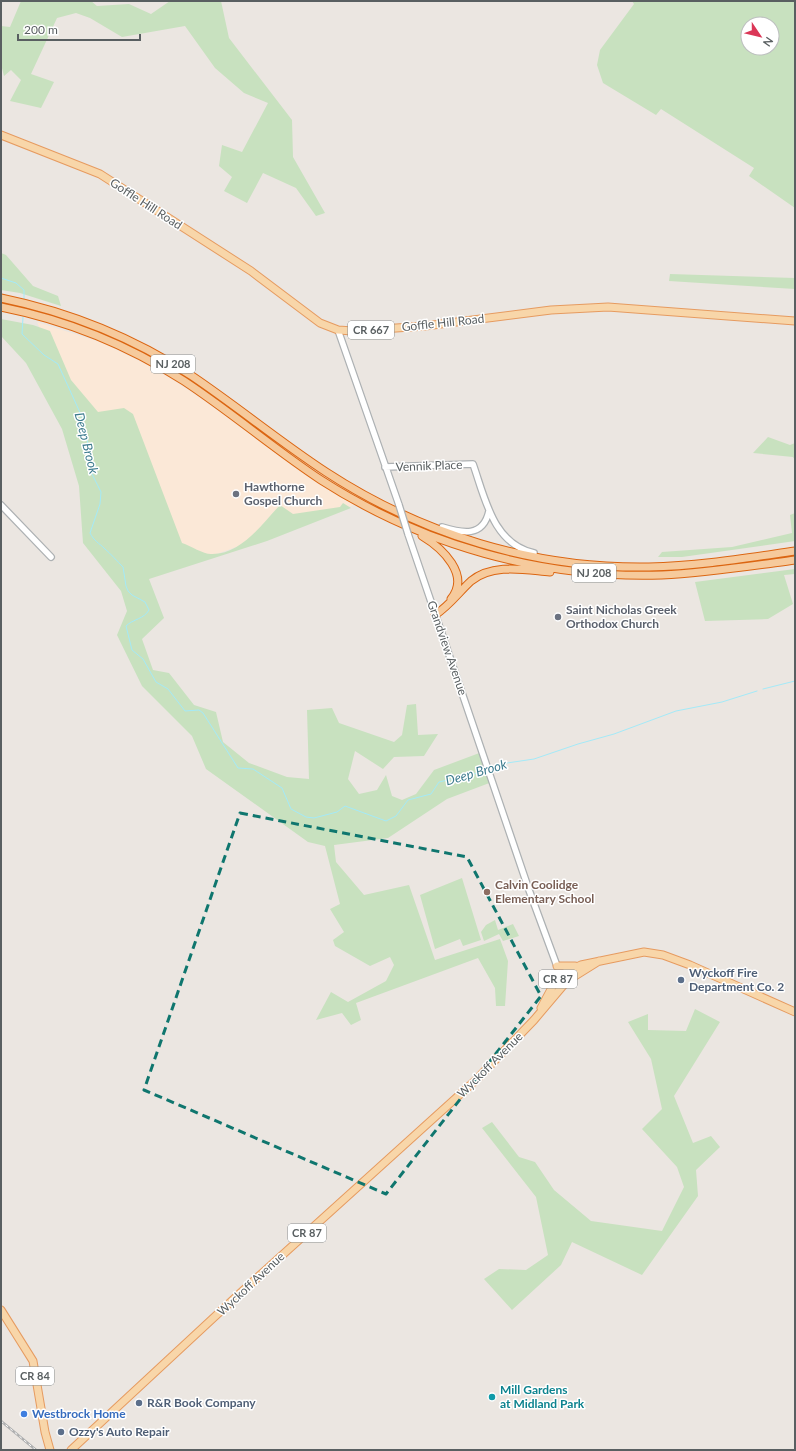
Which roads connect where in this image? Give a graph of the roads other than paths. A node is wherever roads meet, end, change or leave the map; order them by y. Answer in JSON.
{"nodes":[{"id":1,"x":1,"y":135,"type":"edge"},
{"id":2,"x":1,"y":298,"type":"edge"},
{"id":3,"x":1,"y":307,"type":"edge"},
{"id":4,"x":795,"y":320,"type":"edge"},
{"id":5,"x":338,"y":330,"type":"junction"},
{"id":6,"x":386,"y":467,"type":"junction"},
{"id":7,"x":1,"y":505,"type":"edge"},
{"id":8,"x":489,"y":511,"type":"junction"},
{"id":9,"x":404,"y":515,"type":"junction"},
{"id":10,"x":399,"y":523,"type":"junction"},
{"id":11,"x":795,"y":551,"type":"edge"},
{"id":12,"x":51,"y":557,"type":"dead end"},
{"id":13,"x":795,"y":560,"type":"edge"},
{"id":14,"x":574,"y":563,"type":"junction"},
{"id":15,"x":601,"y":574,"type":"junction"},
{"id":16,"x":435,"y":615,"type":"junction"},
{"id":17,"x":599,"y":961,"type":"junction"},
{"id":18,"x":581,"y":965,"type":"junction"},
{"id":19,"x":557,"y":966,"type":"junction"},
{"id":20,"x":563,"y":974,"type":"junction"},
{"id":21,"x":567,"y":980,"type":"junction"},
{"id":22,"x":795,"y":1012,"type":"edge"},
{"id":23,"x":535,"y":1019,"type":"junction"},
{"id":24,"x":1,"y":1310,"type":"edge"},
{"id":25,"x":50,"y":1450,"type":"edge"},
{"id":26,"x":71,"y":1450,"type":"edge"}],
"edges":[{"from":1,"to":5,"type":"main road","name":"Goffle Hill Road","number":"CR 667"},
{"from":2,"to":9,"type":"highway","number":"NJ 208"},
{"from":3,"to":10,"type":"highway","number":"NJ 208"},
{"from":4,"to":5,"type":"main road","name":"Goffle Hill Road","number":"CR 667"},
{"from":5,"to":6,"type":"street","name":"Grandview Avenue"},
{"from":6,"to":8,"type":"street","name":"Vennik Place"},
{"from":6,"to":16,"type":"street","name":"Grandview Avenue","bridge":true},
{"from":7,"to":12,"type":"street"},
{"from":8,"to":9,"type":"street"},
{"from":8,"to":14,"type":"street"},
{"from":9,"to":14,"type":"highway","number":"NJ 208"},
{"from":10,"to":15,"type":"highway","number":"NJ 208"},
{"from":10,"to":16,"type":"highway"},
{"from":11,"to":14,"type":"highway","number":"NJ 208"},
{"from":13,"to":15,"type":"highway","number":"NJ 208"},
{"from":15,"to":16,"type":"highway"},
{"from":16,"to":19,"type":"street","name":"Grandview Avenue"},
{"from":17,"to":18,"type":"main road","name":"Wyckoff Avenue","number":"CR 87"},
{"from":17,"to":21,"type":"main road","name":"Wyckoff Avenue","number":"CR 87"},
{"from":17,"to":22,"type":"main road","name":"Wyckoff Avenue","number":"CR 87"},
{"from":18,"to":19,"type":"main road"},
{"from":18,"to":20,"type":"main road","name":"Wyckoff Avenue","number":"CR 87"},
{"from":19,"to":20,"type":"main road"},
{"from":20,"to":21,"type":"main road"},
{"from":20,"to":23,"type":"main road","name":"Wyckoff Avenue","number":"CR 87"},
{"from":21,"to":23,"type":"main road","name":"Wyckoff Avenue","number":"CR 87"},
{"from":23,"to":26,"type":"main road","name":"Wyckoff Avenue","number":"CR 87"},
{"from":24,"to":25,"type":"main road","number":"CR 84"}]}
